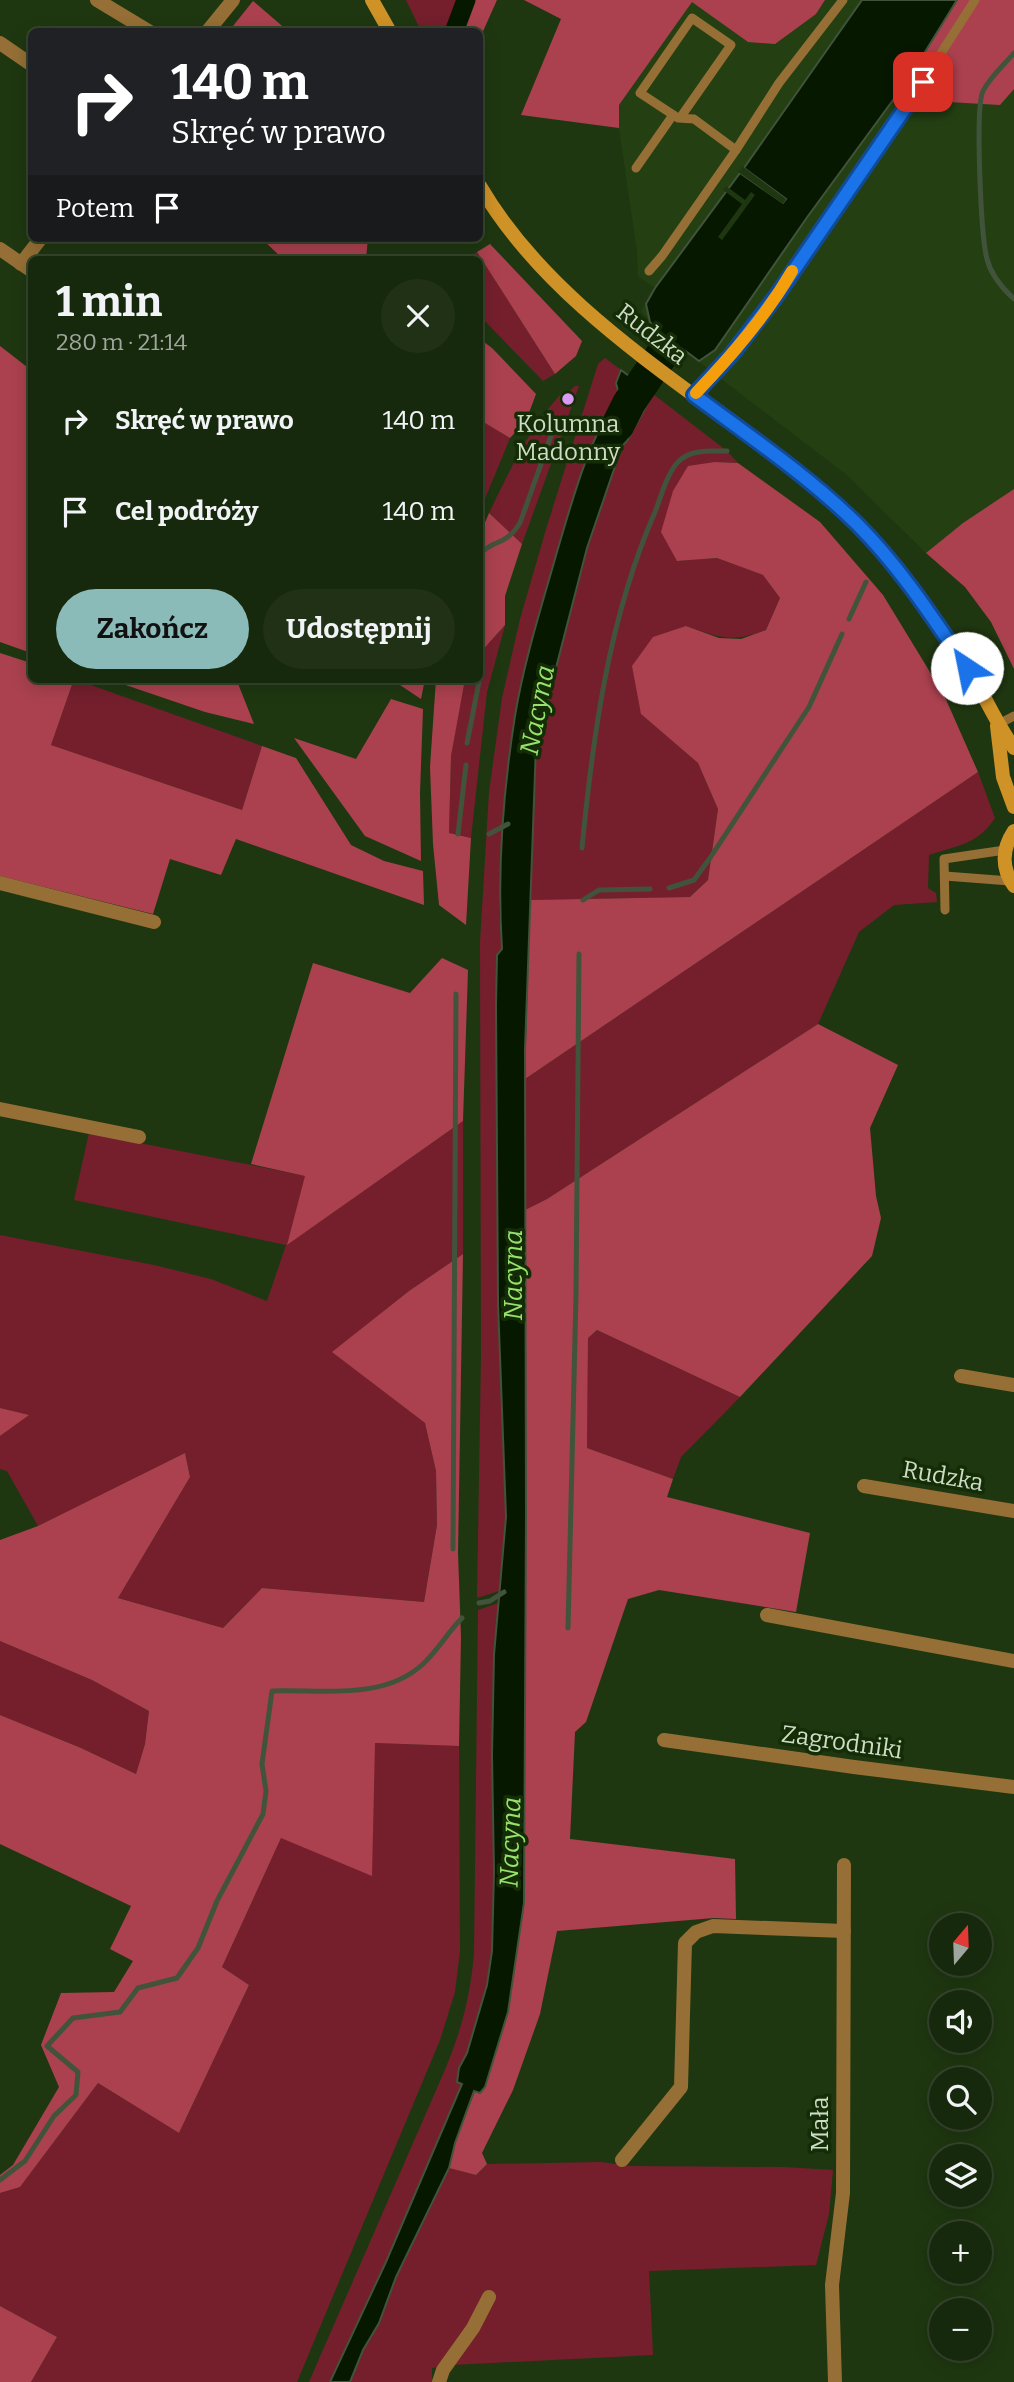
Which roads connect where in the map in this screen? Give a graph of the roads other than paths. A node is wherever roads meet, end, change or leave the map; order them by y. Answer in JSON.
{"nodes":[{"id":1,"x":97,"y":0,"type":"edge"},
{"id":2,"x":233,"y":0,"type":"edge"},
{"id":3,"x":372,"y":0,"type":"edge"},
{"id":4,"x":843,"y":0,"type":"edge"},
{"id":5,"x":975,"y":0,"type":"edge"},
{"id":6,"x":143,"y":28,"type":"edge"},
{"id":7,"x":210,"y":28,"type":"edge"},
{"id":8,"x":388,"y":28,"type":"edge"},
{"id":9,"x":0,"y":43,"type":"edge"},
{"id":10,"x":28,"y":62,"type":"edge"},
{"id":11,"x":677,"y":117,"type":"junction"},
{"id":12,"x":736,"y":150,"type":"junction"},
{"id":13,"x":636,"y":168,"type":"dead end"},
{"id":14,"x":483,"y":190,"type":"edge"},
{"id":15,"x":0,"y":249,"type":"edge"},
{"id":16,"x":26,"y":267,"type":"edge"},
{"id":17,"x":649,"y":271,"type":"dead end"},
{"id":18,"x":688,"y":390,"type":"junction"},
{"id":19,"x":1014,"y":716,"type":"edge"},
{"id":20,"x":997,"y":725,"type":"junction"},
{"id":21,"x":1014,"y":748,"type":"edge"},
{"id":22,"x":1014,"y":807,"type":"edge"},
{"id":23,"x":1014,"y":831,"type":"edge"},
{"id":24,"x":1005,"y":850,"type":"junction"},
{"id":25,"x":945,"y":876,"type":"junction"},
{"id":26,"x":0,"y":883,"type":"edge"},
{"id":27,"x":1012,"y":884,"type":"edge"},
{"id":28,"x":945,"y":910,"type":"dead end"},
{"id":29,"x":154,"y":922,"type":"dead end"},
{"id":30,"x":0,"y":1109,"type":"edge"},
{"id":31,"x":139,"y":1137,"type":"dead end"},
{"id":32,"x":961,"y":1376,"type":"dead end"},
{"id":33,"x":1014,"y":1385,"type":"edge"},
{"id":34,"x":864,"y":1486,"type":"dead end"},
{"id":35,"x":1014,"y":1511,"type":"edge"},
{"id":36,"x":767,"y":1615,"type":"dead end"},
{"id":37,"x":1014,"y":1661,"type":"edge"},
{"id":38,"x":664,"y":1740,"type":"dead end"},
{"id":39,"x":1014,"y":1787,"type":"edge"},
{"id":40,"x":845,"y":1865,"type":"dead end"},
{"id":41,"x":844,"y":1931,"type":"junction"},
{"id":42,"x":622,"y":2160,"type":"dead end"},
{"id":43,"x":489,"y":2297,"type":"dead end"},
{"id":44,"x":439,"y":2382,"type":"edge"},
{"id":45,"x":835,"y":2382,"type":"edge"}],
"edges":[{"from":1,"to":6,"type":"street"},
{"from":2,"to":7,"type":"street"},
{"from":3,"to":8,"type":"main road"},
{"from":4,"to":12,"type":"lane"},
{"from":5,"to":18,"type":"lane"},
{"from":9,"to":10,"type":"street"},
{"from":11,"to":11,"type":"lane"},
{"from":11,"to":12,"type":"lane"},
{"from":11,"to":13,"type":"lane"},
{"from":12,"to":17,"type":"lane"},
{"from":14,"to":18,"type":"main road","name":"Rudzka"},
{"from":15,"to":16,"type":"street"},
{"from":18,"to":20,"type":"main road","name":"Rudzka"},
{"from":19,"to":20,"type":"lane"},
{"from":20,"to":21,"type":"main road","name":"Rudzka"},
{"from":20,"to":22,"type":"main road","name":"Rudzka"},
{"from":23,"to":24,"type":"main road"},
{"from":24,"to":25,"type":"lane"},
{"from":24,"to":27,"type":"main road"},
{"from":25,"to":27,"type":"lane"},
{"from":25,"to":28,"type":"lane"},
{"from":26,"to":29,"type":"street"},
{"from":30,"to":31,"type":"street"},
{"from":32,"to":33,"type":"street"},
{"from":34,"to":35,"type":"street","name":"Rudzka"},
{"from":36,"to":37,"type":"street"},
{"from":38,"to":39,"type":"street","name":"Zagrodniki"},
{"from":40,"to":41,"type":"street","name":"Mała"},
{"from":41,"to":42,"type":"street"},
{"from":41,"to":45,"type":"street","name":"Mała"},
{"from":43,"to":44,"type":"street"}]}
